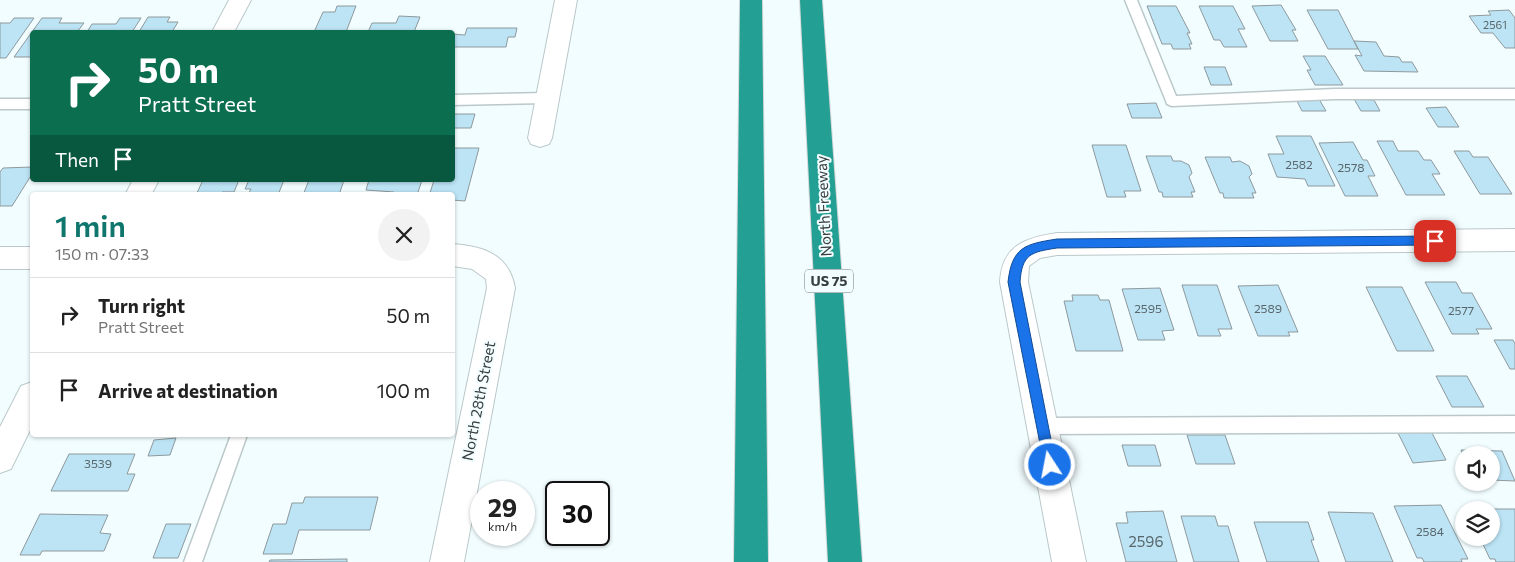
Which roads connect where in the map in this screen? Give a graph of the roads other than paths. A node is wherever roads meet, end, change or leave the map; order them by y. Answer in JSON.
{"nodes":[{"id":1,"x":240,"y":0,"type":"edge"},
{"id":2,"x":566,"y":0,"type":"edge"},
{"id":3,"x":751,"y":0,"type":"edge"},
{"id":4,"x":811,"y":0,"type":"edge"},
{"id":5,"x":1131,"y":0,"type":"edge"},
{"id":6,"x":224,"y":30,"type":"edge"},
{"id":7,"x":1515,"y":94,"type":"edge"},
{"id":8,"x":547,"y":98,"type":"junction"},
{"id":9,"x":455,"y":100,"type":"edge"},
{"id":10,"x":0,"y":104,"type":"edge"},
{"id":11,"x":30,"y":104,"type":"edge"},
{"id":12,"x":540,"y":138,"type":"dead end"},
{"id":13,"x":1515,"y":240,"type":"edge"},
{"id":14,"x":455,"y":255,"type":"edge"},
{"id":15,"x":0,"y":258,"type":"edge"},
{"id":16,"x":30,"y":258,"type":"edge"},
{"id":17,"x":30,"y":400,"type":"edge"},
{"id":18,"x":1515,"y":424,"type":"edge"},
{"id":19,"x":1042,"y":426,"type":"junction"},
{"id":20,"x":238,"y":437,"type":"edge"},
{"id":21,"x":0,"y":458,"type":"edge"},
{"id":22,"x":193,"y":562,"type":"edge"},
{"id":23,"x":447,"y":562,"type":"edge"},
{"id":24,"x":751,"y":562,"type":"edge"},
{"id":25,"x":845,"y":562,"type":"edge"},
{"id":26,"x":1069,"y":562,"type":"edge"}],
"edges":[{"from":1,"to":6,"type":"street"},
{"from":2,"to":8,"type":"street"},
{"from":3,"to":24,"type":"highway"},
{"from":4,"to":25,"type":"highway","name":"North Freeway","number":"US 75"},
{"from":5,"to":7,"type":"lane"},
{"from":8,"to":9,"type":"lane"},
{"from":8,"to":12,"type":"street"},
{"from":10,"to":11,"type":"lane"},
{"from":13,"to":19,"type":"street"},
{"from":14,"to":23,"type":"street","name":"North 28th Street"},
{"from":15,"to":16,"type":"street"},
{"from":17,"to":21,"type":"street"},
{"from":18,"to":19,"type":"lane"},
{"from":19,"to":26,"type":"street"},
{"from":20,"to":22,"type":"lane"}]}
